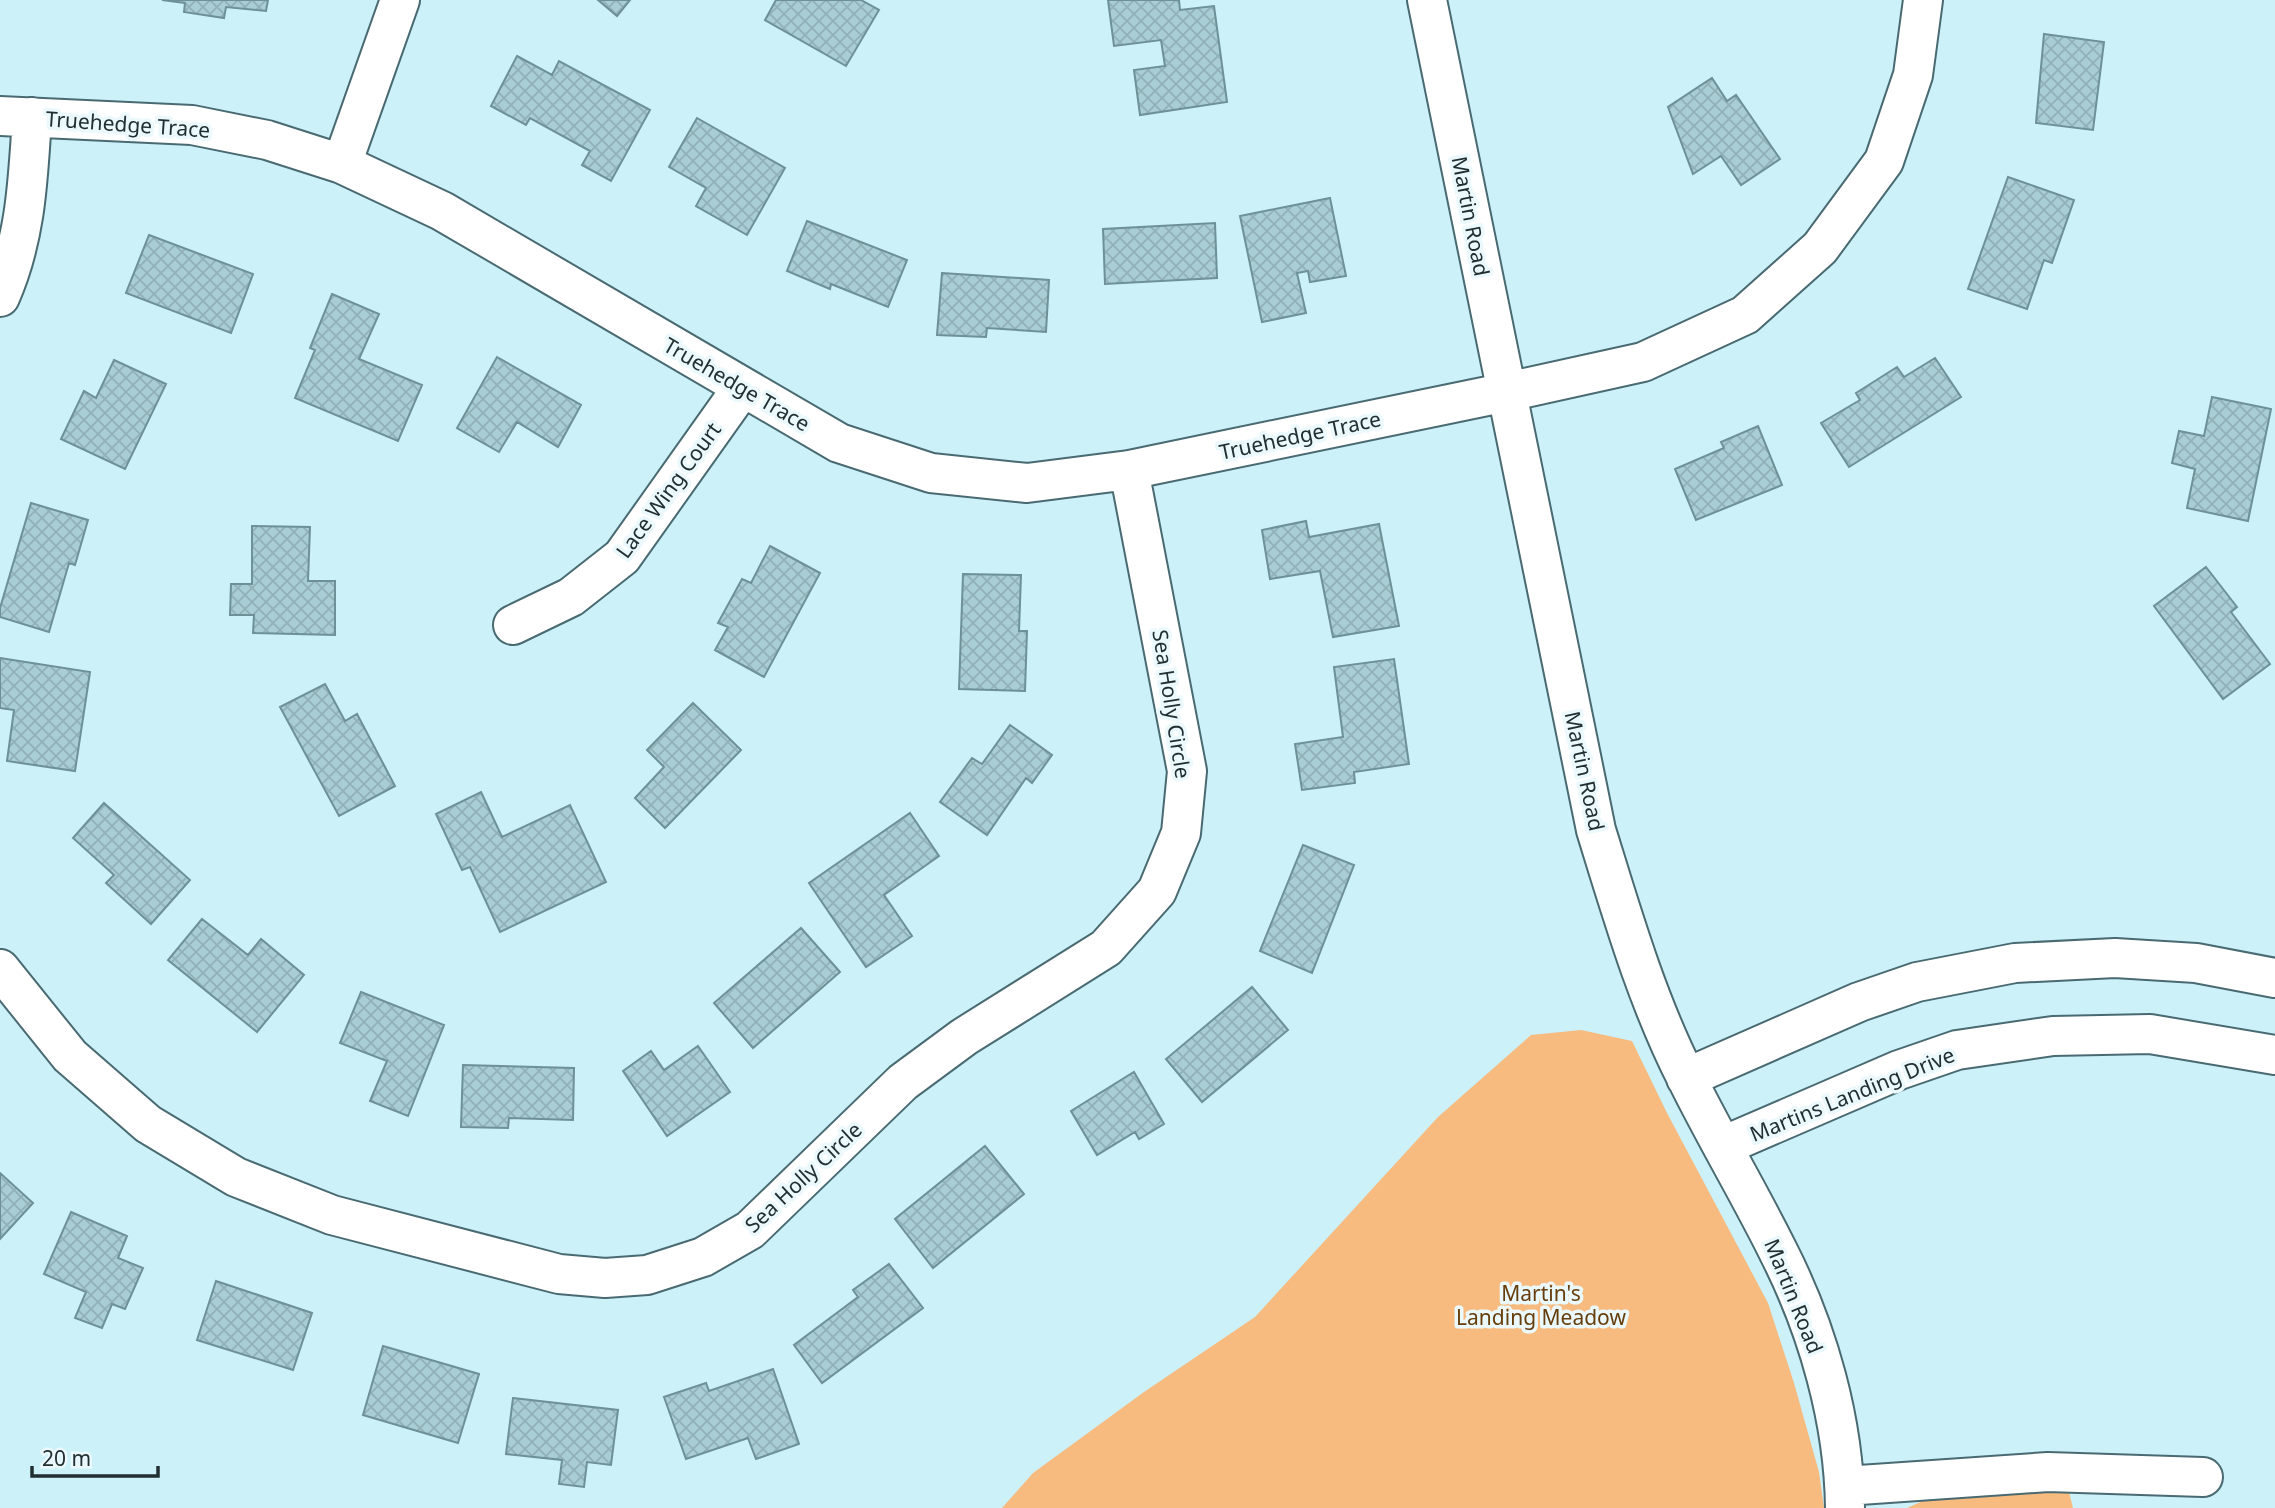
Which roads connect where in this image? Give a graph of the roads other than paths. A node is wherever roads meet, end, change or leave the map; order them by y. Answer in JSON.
{"nodes":[{"id":1,"x":400,"y":0,"type":"edge"},
{"id":2,"x":1427,"y":0,"type":"edge"},
{"id":3,"x":1923,"y":0,"type":"edge"},
{"id":4,"x":16,"y":117,"type":"edge"},
{"id":5,"x":342,"y":164,"type":"junction"},
{"id":6,"x":0,"y":297,"type":"edge"},
{"id":7,"x":742,"y":388,"type":"junction"},
{"id":8,"x":1507,"y":392,"type":"junction"},
{"id":9,"x":1129,"y":470,"type":"junction"},
{"id":10,"x":513,"y":625,"type":"dead end"},
{"id":11,"x":0,"y":969,"type":"edge"},
{"id":12,"x":2275,"y":978,"type":"edge"},
{"id":13,"x":2275,"y":1055,"type":"edge"},
{"id":14,"x":1686,"y":1077,"type":"junction"},
{"id":15,"x":1723,"y":1146,"type":"junction"},
{"id":16,"x":2203,"y":1477,"type":"dead end"},
{"id":17,"x":1845,"y":1497,"type":"edge"}],
"edges":[{"from":1,"to":5,"type":"street"},
{"from":2,"to":8,"type":"street","name":"Martin Road"},
{"from":3,"to":8,"type":"street","name":"Truehedge Trace"},
{"from":4,"to":5,"type":"street","name":"Truehedge Trace"},
{"from":4,"to":6,"type":"street"},
{"from":5,"to":7,"type":"street","name":"Truehedge Trace"},
{"from":7,"to":9,"type":"street","name":"Truehedge Trace"},
{"from":7,"to":10,"type":"street","name":"Lace Wing Court"},
{"from":8,"to":9,"type":"street","name":"Truehedge Trace"},
{"from":8,"to":14,"type":"street","name":"Martin Road"},
{"from":9,"to":11,"type":"street","name":"Sea Holly Circle"},
{"from":12,"to":14,"type":"street"},
{"from":13,"to":15,"type":"street","name":"Martins Landing Drive"},
{"from":14,"to":15,"type":"street","name":"Martin Road"},
{"from":15,"to":17,"type":"street","name":"Martin Road"},
{"from":16,"to":17,"type":"street"}]}
